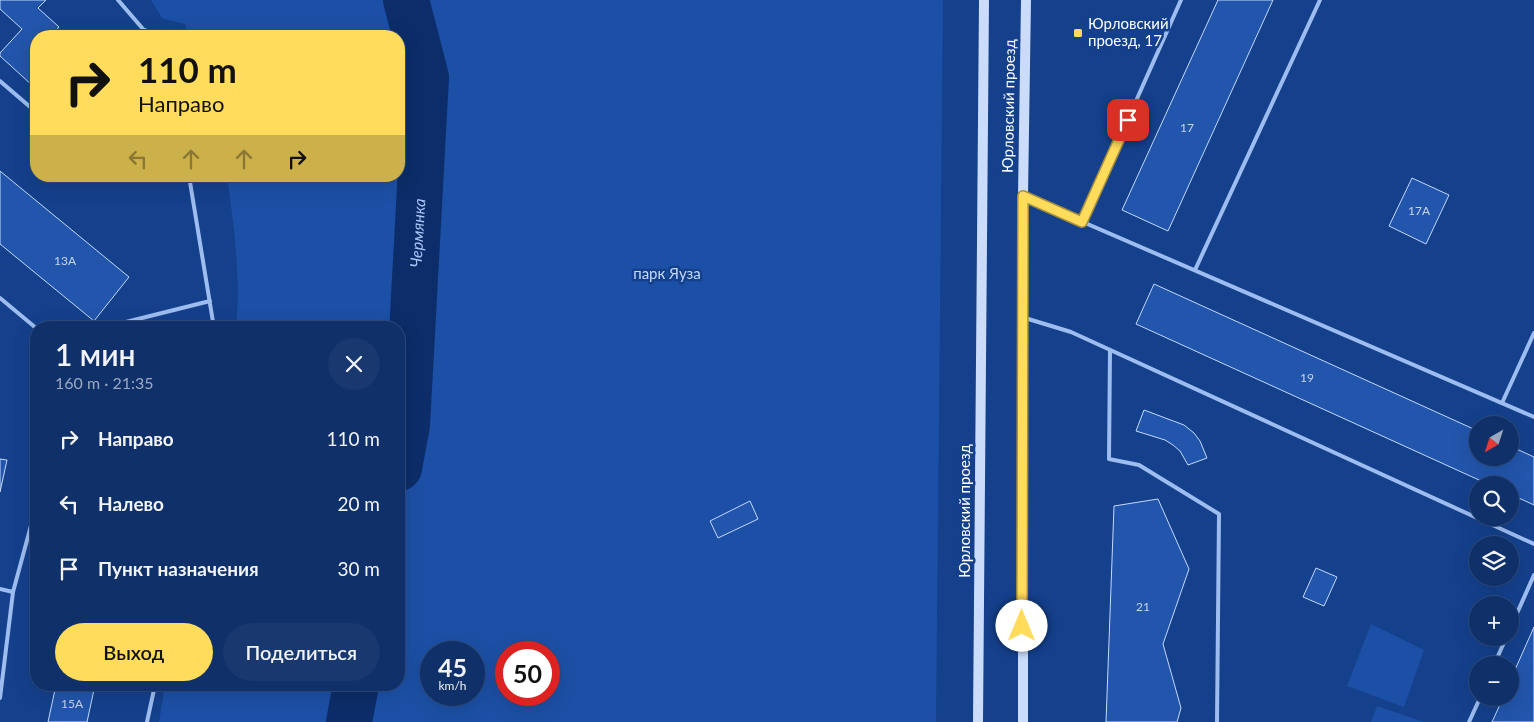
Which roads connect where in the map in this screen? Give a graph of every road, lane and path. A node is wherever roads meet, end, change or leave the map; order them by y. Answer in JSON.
{"nodes":[{"id":1,"x":118,"y":0,"type":"edge"},
{"id":2,"x":984,"y":0,"type":"edge"},
{"id":3,"x":1026,"y":0,"type":"edge"},
{"id":4,"x":1181,"y":0,"type":"edge"},
{"id":5,"x":1320,"y":0,"type":"edge"},
{"id":6,"x":145,"y":30,"type":"edge"},
{"id":7,"x":0,"y":81,"type":"edge"},
{"id":8,"x":30,"y":107,"type":"edge"},
{"id":9,"x":190,"y":182,"type":"edge"},
{"id":10,"x":1023,"y":196,"type":"junction"},
{"id":11,"x":1082,"y":222,"type":"junction"},
{"id":12,"x":1195,"y":270,"type":"junction"},
{"id":13,"x":0,"y":298,"type":"edge"},
{"id":14,"x":210,"y":301,"type":"junction"},
{"id":15,"x":1022,"y":318,"type":"junction"},
{"id":16,"x":127,"y":321,"type":"edge"},
{"id":17,"x":213,"y":321,"type":"edge"},
{"id":18,"x":30,"y":323,"type":"edge"},
{"id":19,"x":1534,"y":333,"type":"edge"},
{"id":20,"x":1110,"y":350,"type":"junction"},
{"id":21,"x":1502,"y":404,"type":"junction"},
{"id":22,"x":1534,"y":417,"type":"edge"},
{"id":23,"x":30,"y":529,"type":"edge"},
{"id":24,"x":1534,"y":544,"type":"edge"},
{"id":25,"x":1534,"y":575,"type":"edge"},
{"id":26,"x":0,"y":589,"type":"edge"},
{"id":27,"x":13,"y":592,"type":"junction"},
{"id":28,"x":1519,"y":609,"type":"edge"},
{"id":29,"x":153,"y":691,"type":"edge"},
{"id":30,"x":0,"y":698,"type":"edge"},
{"id":31,"x":1476,"y":706,"type":"edge"},
{"id":32,"x":147,"y":722,"type":"edge"},
{"id":33,"x":978,"y":722,"type":"edge"},
{"id":34,"x":1022,"y":722,"type":"edge"},
{"id":35,"x":1217,"y":722,"type":"edge"},
{"id":36,"x":1469,"y":722,"type":"edge"}],
"edges":[{"from":1,"to":6,"type":"lane"},
{"from":2,"to":33,"type":"main road","name":"Юрловский проезд"},
{"from":3,"to":10,"type":"main road","name":"Юрловский проезд"},
{"from":4,"to":11,"type":"lane"},
{"from":5,"to":12,"type":"lane"},
{"from":7,"to":8,"type":"lane"},
{"from":9,"to":14,"type":"lane"},
{"from":10,"to":11,"type":"lane"},
{"from":10,"to":15,"type":"main road","name":"Юрловский проезд"},
{"from":11,"to":12,"type":"lane"},
{"from":12,"to":21,"type":"lane"},
{"from":13,"to":18,"type":"lane"},
{"from":14,"to":16,"type":"lane"},
{"from":14,"to":17,"type":"lane"},
{"from":15,"to":20,"type":"lane"},
{"from":15,"to":34,"type":"main road","name":"Юрловский проезд"},
{"from":19,"to":21,"type":"lane"},
{"from":20,"to":24,"type":"lane"},
{"from":20,"to":35,"type":"lane"},
{"from":21,"to":22,"type":"lane"},
{"from":23,"to":27,"type":"lane"},
{"from":25,"to":28,"type":"lane"},
{"from":26,"to":27,"type":"lane"},
{"from":27,"to":30,"type":"lane"},
{"from":29,"to":32,"type":"lane"},
{"from":31,"to":36,"type":"lane"}]}
